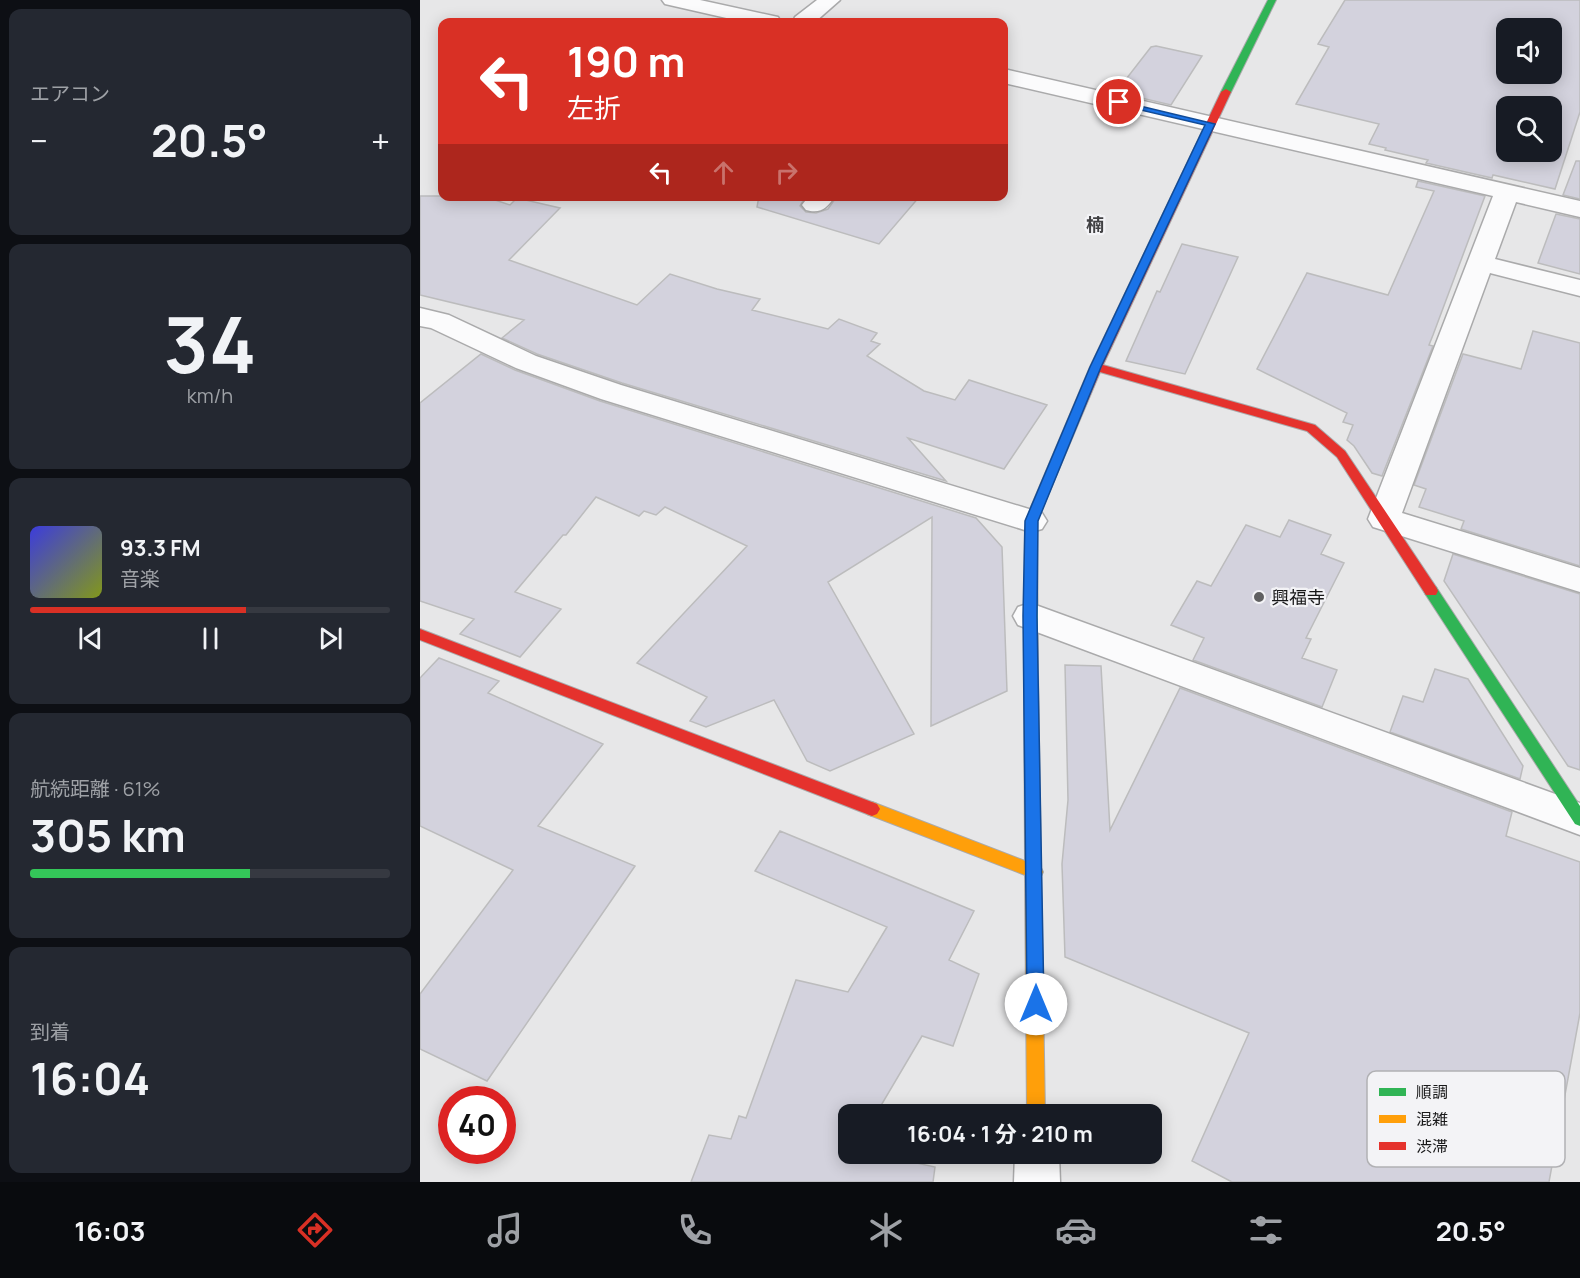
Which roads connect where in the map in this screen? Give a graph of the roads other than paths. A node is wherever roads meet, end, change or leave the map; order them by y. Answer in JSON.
{"nodes":[{"id":1,"x":672,"y":0,"type":"edge"},
{"id":2,"x":830,"y":0,"type":"edge"},
{"id":3,"x":1272,"y":0,"type":"edge"},
{"id":4,"x":733,"y":6,"type":"edge"},
{"id":5,"x":761,"y":18,"type":"edge"},
{"id":6,"x":808,"y":18,"type":"edge"},
{"id":7,"x":1008,"y":77,"type":"edge"},
{"id":8,"x":1210,"y":124,"type":"junction"},
{"id":9,"x":1507,"y":192,"type":"junction"},
{"id":10,"x":1580,"y":209,"type":"edge"},
{"id":11,"x":1481,"y":263,"type":"junction"},
{"id":12,"x":1580,"y":288,"type":"edge"},
{"id":13,"x":426,"y":325,"type":"edge"},
{"id":14,"x":1096,"y":367,"type":"junction"},
{"id":15,"x":1384,"y":519,"type":"junction"},
{"id":16,"x":1031,"y":521,"type":"junction"},
{"id":17,"x":1580,"y":580,"type":"edge"},
{"id":18,"x":1030,"y":616,"type":"junction"},
{"id":19,"x":420,"y":634,"type":"edge"},
{"id":20,"x":1580,"y":819,"type":"edge"},
{"id":21,"x":1035,"y":872,"type":"junction"},
{"id":22,"x":1036,"y":1104,"type":"edge"},
{"id":23,"x":1037,"y":1164,"type":"edge"},
{"id":24,"x":1037,"y":1182,"type":"edge"}],
"edges":[{"from":1,"to":4,"type":"street"},
{"from":2,"to":6,"type":"street"},
{"from":3,"to":8,"type":"street"},
{"from":4,"to":5,"type":"street"},
{"from":7,"to":8,"type":"street"},
{"from":8,"to":9,"type":"street"},
{"from":8,"to":14,"type":"street"},
{"from":9,"to":10,"type":"street"},
{"from":9,"to":11,"type":"street"},
{"from":11,"to":12,"type":"street"},
{"from":11,"to":15,"type":"street"},
{"from":13,"to":16,"type":"street"},
{"from":14,"to":15,"type":"street"},
{"from":14,"to":16,"type":"street"},
{"from":15,"to":17,"type":"street"},
{"from":15,"to":20,"type":"street"},
{"from":16,"to":18,"type":"street"},
{"from":18,"to":20,"type":"street"},
{"from":18,"to":21,"type":"street"},
{"from":19,"to":21,"type":"street"},
{"from":21,"to":22,"type":"street"},
{"from":23,"to":24,"type":"street"}]}
